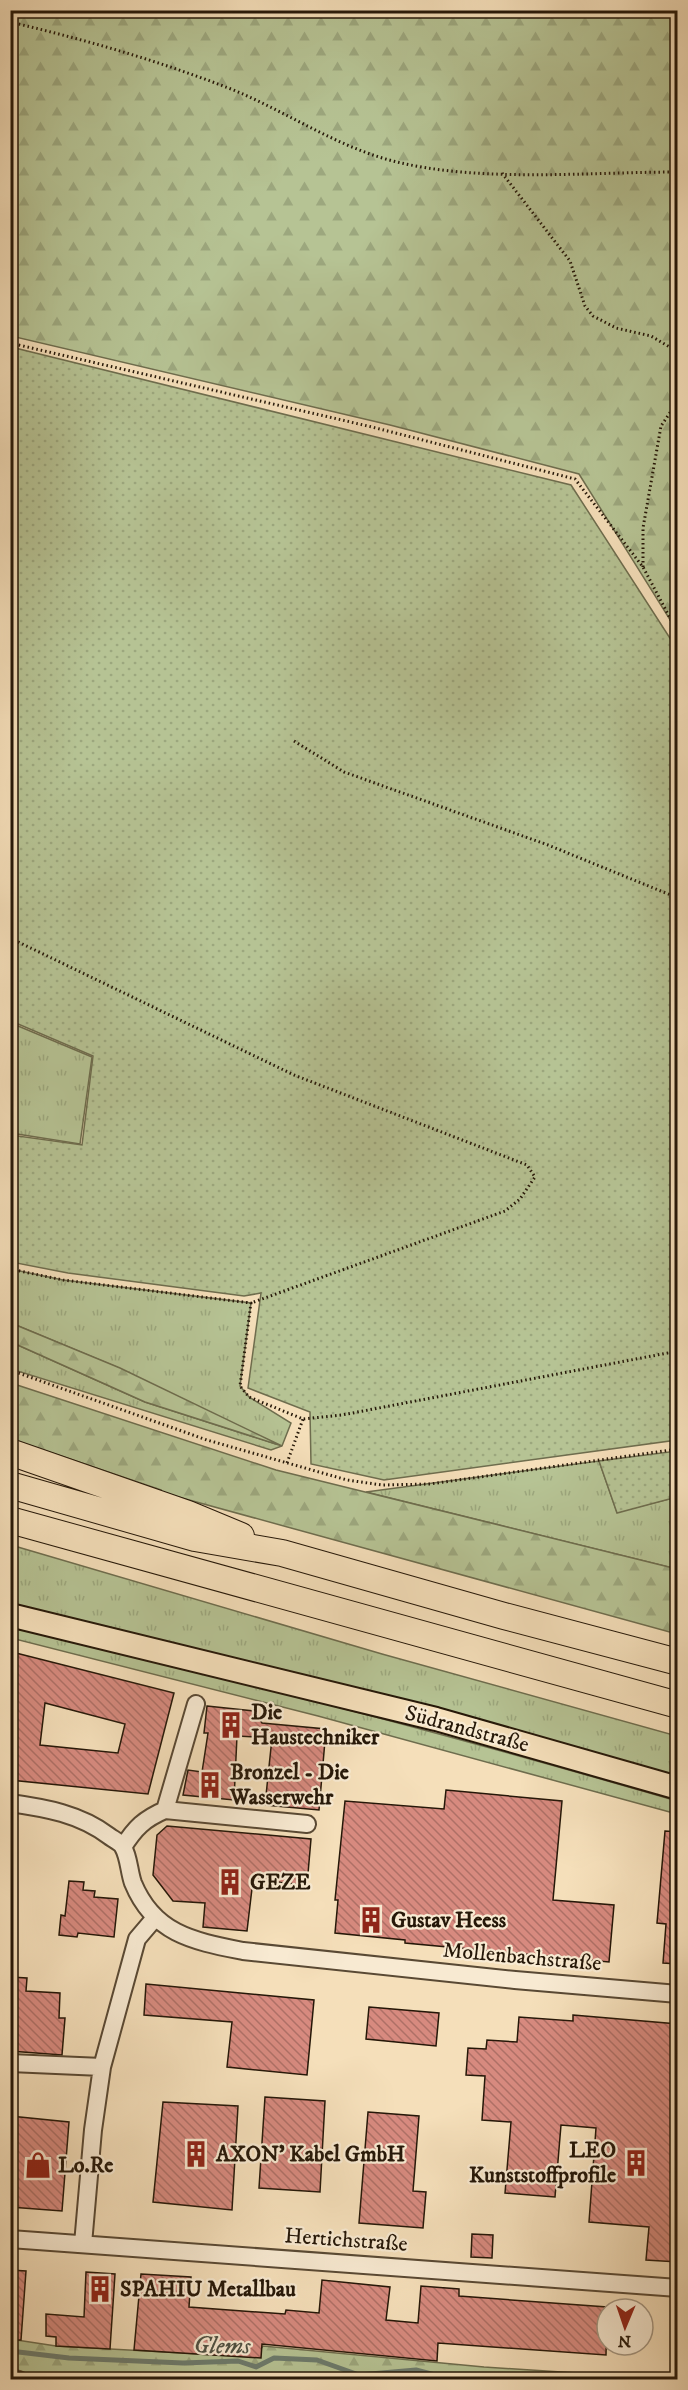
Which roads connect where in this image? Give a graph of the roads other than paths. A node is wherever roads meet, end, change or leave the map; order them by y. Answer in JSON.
{"nodes":[{"id":1,"x":10,"y":1452,"type":"edge"},
{"id":2,"x":10,"y":1485,"type":"edge"},
{"id":3,"x":10,"y":1520,"type":"edge"},
{"id":4,"x":282,"y":1552,"type":"junction"},
{"id":5,"x":10,"y":1615,"type":"edge"},
{"id":6,"x":678,"y":1662,"type":"edge"},
{"id":7,"x":196,"y":1704,"type":"dead end"},
{"id":8,"x":678,"y":1706,"type":"edge"},
{"id":9,"x":678,"y":1788,"type":"edge"},
{"id":10,"x":10,"y":1803,"type":"edge"},
{"id":11,"x":165,"y":1810,"type":"junction"},
{"id":12,"x":307,"y":1824,"type":"dead end"},
{"id":13,"x":123,"y":1847,"type":"junction"},
{"id":14,"x":154,"y":1919,"type":"junction"},
{"id":15,"x":678,"y":1994,"type":"edge"},
{"id":16,"x":10,"y":2063,"type":"edge"},
{"id":17,"x":102,"y":2067,"type":"junction"},
{"id":18,"x":10,"y":2239,"type":"edge"},
{"id":19,"x":83,"y":2244,"type":"junction"},
{"id":20,"x":678,"y":2288,"type":"edge"},
{"id":21,"x":10,"y":2378,"type":"edge"},
{"id":22,"x":19,"y":2379,"type":"edge"}],
"edges":[{"from":1,"to":4,"type":"highway"},
{"from":2,"to":4,"type":"highway"},
{"from":3,"to":8,"type":"highway"},
{"from":4,"to":6,"type":"highway"},
{"from":5,"to":9,"type":"main road","name":"Südrandstraße"},
{"from":7,"to":11,"type":"street"},
{"from":10,"to":13,"type":"street"},
{"from":11,"to":12,"type":"street"},
{"from":11,"to":13,"type":"street"},
{"from":13,"to":14,"type":"street","name":"Mollenbachstraße"},
{"from":14,"to":15,"type":"street","name":"Mollenbachstraße"},
{"from":14,"to":17,"type":"street"},
{"from":16,"to":17,"type":"street"},
{"from":17,"to":19,"type":"street"},
{"from":18,"to":19,"type":"street","name":"Hertichstraße"},
{"from":19,"to":20,"type":"street","name":"Hertichstraße"},
{"from":21,"to":22,"type":"street"}]}
